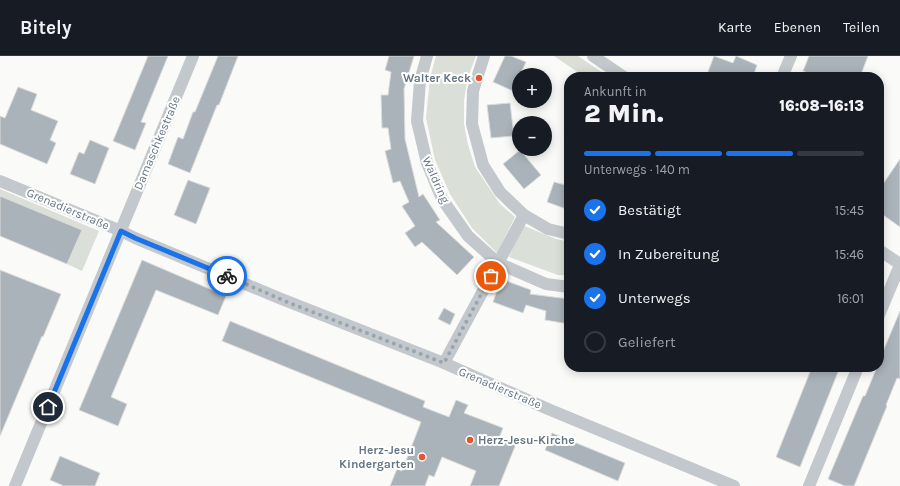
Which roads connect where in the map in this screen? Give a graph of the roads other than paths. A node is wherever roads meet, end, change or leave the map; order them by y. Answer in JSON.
{"nodes":[{"id":1,"x":193,"y":56,"type":"edge"},
{"id":2,"x":427,"y":56,"type":"edge"},
{"id":3,"x":484,"y":56,"type":"edge"},
{"id":4,"x":593,"y":56,"type":"edge"},
{"id":5,"x":790,"y":56,"type":"edge"},
{"id":6,"x":617,"y":72,"type":"edge"},
{"id":7,"x":784,"y":72,"type":"edge"},
{"id":8,"x":0,"y":181,"type":"edge"},
{"id":9,"x":524,"y":215,"type":"junction"},
{"id":10,"x":121,"y":231,"type":"junction"},
{"id":11,"x":564,"y":233,"type":"edge"},
{"id":12,"x":884,"y":253,"type":"edge"},
{"id":13,"x":498,"y":263,"type":"junction"},
{"id":14,"x":900,"y":264,"type":"edge"},
{"id":15,"x":564,"y":286,"type":"edge"},
{"id":16,"x":884,"y":303,"type":"edge"},
{"id":17,"x":444,"y":363,"type":"junction"},
{"id":18,"x":856,"y":372,"type":"edge"},
{"id":19,"x":15,"y":486,"type":"edge"},
{"id":20,"x":734,"y":486,"type":"edge"},
{"id":21,"x":810,"y":486,"type":"edge"}],
"edges":[{"from":1,"to":10,"type":"street","name":"Damaschkestraße"},
{"from":2,"to":13,"type":"street","name":"Waldring"},
{"from":3,"to":9,"type":"street"},
{"from":4,"to":6,"type":"street"},
{"from":5,"to":7,"type":"street"},
{"from":8,"to":10,"type":"street","name":"Grenadierstraße"},
{"from":9,"to":11,"type":"street"},
{"from":9,"to":13,"type":"street"},
{"from":10,"to":17,"type":"street","name":"Grenadierstraße"},
{"from":10,"to":19,"type":"street","name":"Damaschkestraße"},
{"from":12,"to":14,"type":"street"},
{"from":13,"to":15,"type":"street","name":"Waldring"},
{"from":13,"to":17,"type":"street"},
{"from":14,"to":16,"type":"street"},
{"from":17,"to":20,"type":"street","name":"Grenadierstraße"},
{"from":18,"to":21,"type":"street"}]}
